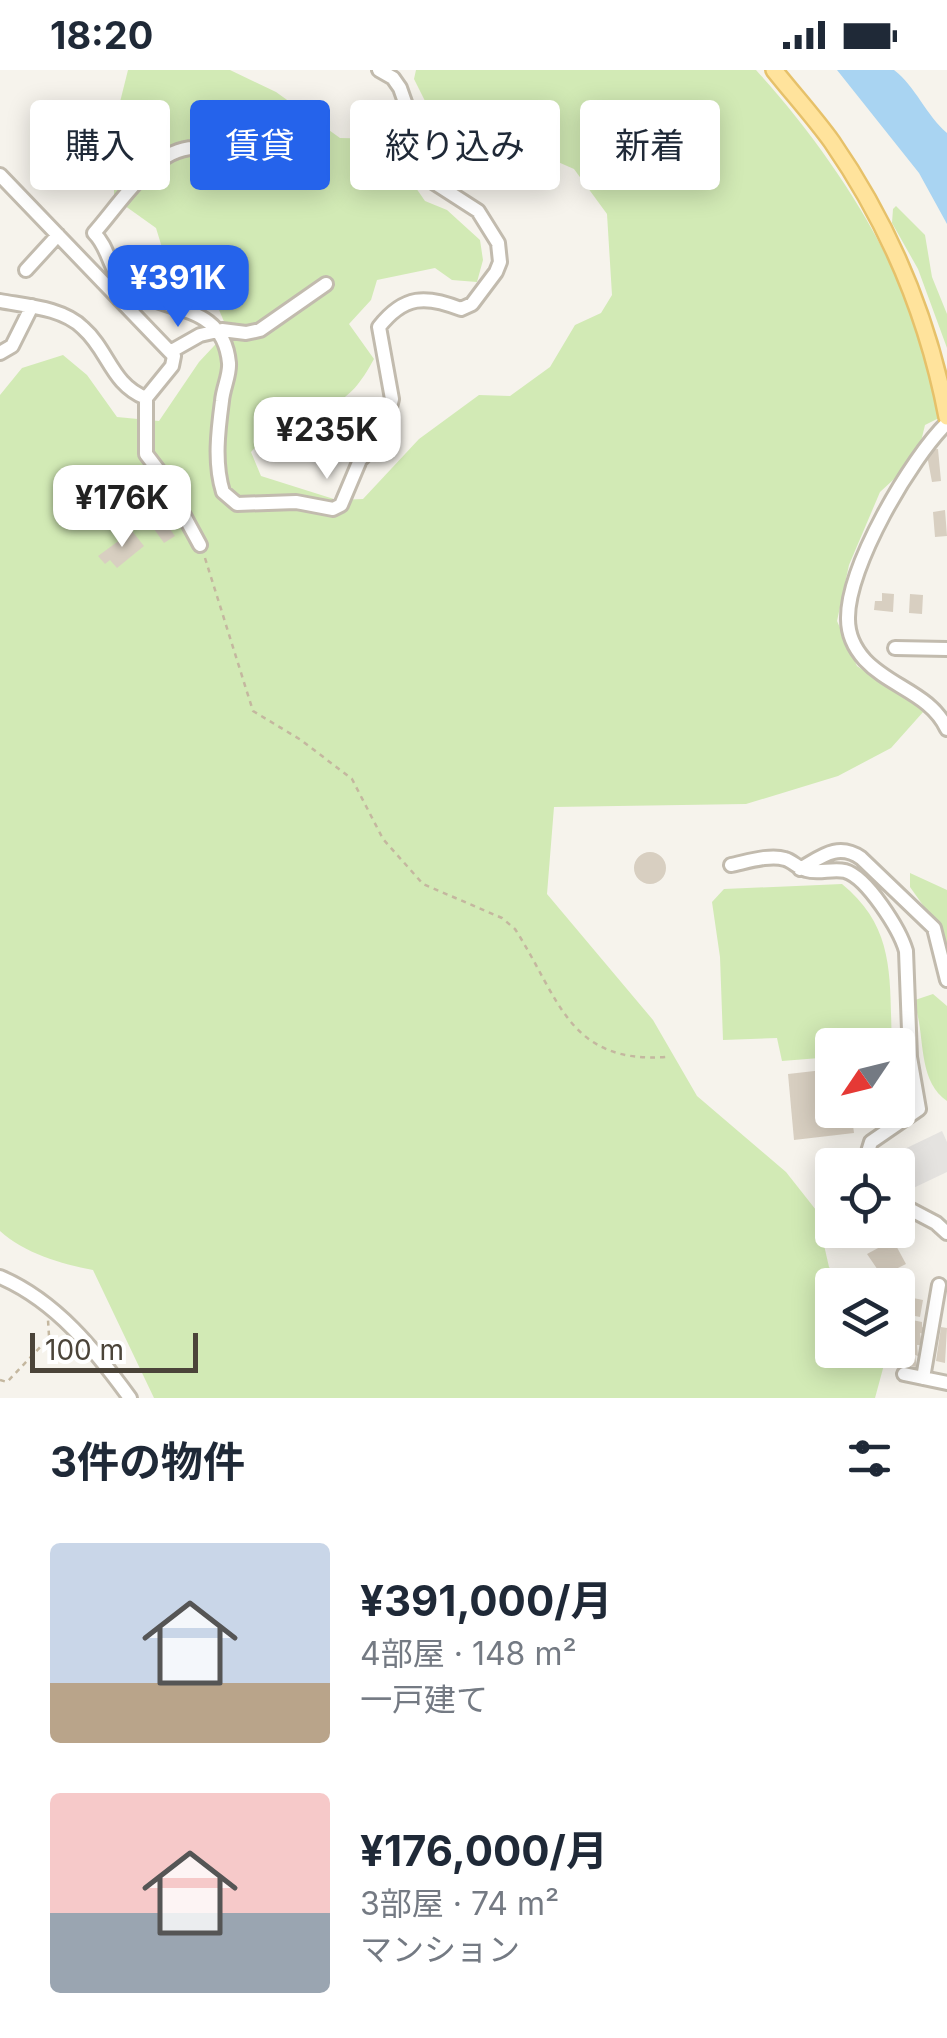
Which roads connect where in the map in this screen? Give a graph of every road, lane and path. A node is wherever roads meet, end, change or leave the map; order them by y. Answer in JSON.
{"nodes":[{"id":1,"x":379,"y":70,"type":"edge"},
{"id":2,"x":774,"y":70,"type":"edge"},
{"id":3,"x":190,"y":148,"type":"edge"},
{"id":4,"x":0,"y":175,"type":"edge"},
{"id":5,"x":58,"y":235,"type":"junction"},
{"id":6,"x":26,"y":270,"type":"dead end"},
{"id":7,"x":326,"y":284,"type":"dead end"},
{"id":8,"x":0,"y":301,"type":"edge"},
{"id":9,"x":32,"y":306,"type":"junction"},
{"id":10,"x":216,"y":331,"type":"junction"},
{"id":11,"x":0,"y":352,"type":"edge"},
{"id":12,"x":170,"y":352,"type":"junction"},
{"id":13,"x":146,"y":398,"type":"junction"},
{"id":14,"x":947,"y":420,"type":"edge"},
{"id":15,"x":200,"y":545,"type":"joint"},
{"id":16,"x":895,"y":648,"type":"dead end"},
{"id":17,"x":947,"y":649,"type":"edge"},
{"id":18,"x":947,"y":729,"type":"edge"},
{"id":19,"x":730,"y":864,"type":"dead end"},
{"id":20,"x":800,"y":869,"type":"junction"},
{"id":21,"x":947,"y":980,"type":"edge"},
{"id":22,"x":666,"y":1058,"type":"dead end"},
{"id":23,"x":869,"y":1148,"type":"edge"},
{"id":24,"x":915,"y":1212,"type":"edge"},
{"id":25,"x":947,"y":1233,"type":"edge"},
{"id":26,"x":0,"y":1278,"type":"edge"},
{"id":27,"x":940,"y":1285,"type":"dead end"},
{"id":28,"x":48,"y":1304,"type":"junction"},
{"id":29,"x":904,"y":1374,"type":"dead end"},
{"id":30,"x":923,"y":1378,"type":"junction"},
{"id":31,"x":0,"y":1380,"type":"edge"},
{"id":32,"x":947,"y":1382,"type":"edge"},
{"id":33,"x":130,"y":1398,"type":"edge"}],
"edges":[{"from":1,"to":10,"type":"street"},
{"from":2,"to":14,"type":"main road"},
{"from":3,"to":10,"type":"street"},
{"from":4,"to":5,"type":"street"},
{"from":5,"to":6,"type":"street"},
{"from":5,"to":12,"type":"street"},
{"from":7,"to":10,"type":"street"},
{"from":8,"to":9,"type":"street"},
{"from":9,"to":11,"type":"street"},
{"from":9,"to":13,"type":"street"},
{"from":10,"to":12,"type":"street"},
{"from":12,"to":13,"type":"street"},
{"from":13,"to":15,"type":"street"},
{"from":14,"to":18,"type":"street"},
{"from":15,"to":22,"type":"path"},
{"from":16,"to":17,"type":"street"},
{"from":19,"to":20,"type":"street"},
{"from":20,"to":21,"type":"street"},
{"from":20,"to":23,"type":"street"},
{"from":24,"to":25,"type":"street"},
{"from":26,"to":28,"type":"street"},
{"from":27,"to":30,"type":"street"},
{"from":28,"to":31,"type":"path"},
{"from":28,"to":33,"type":"street"},
{"from":29,"to":30,"type":"street"},
{"from":30,"to":32,"type":"street"}]}
